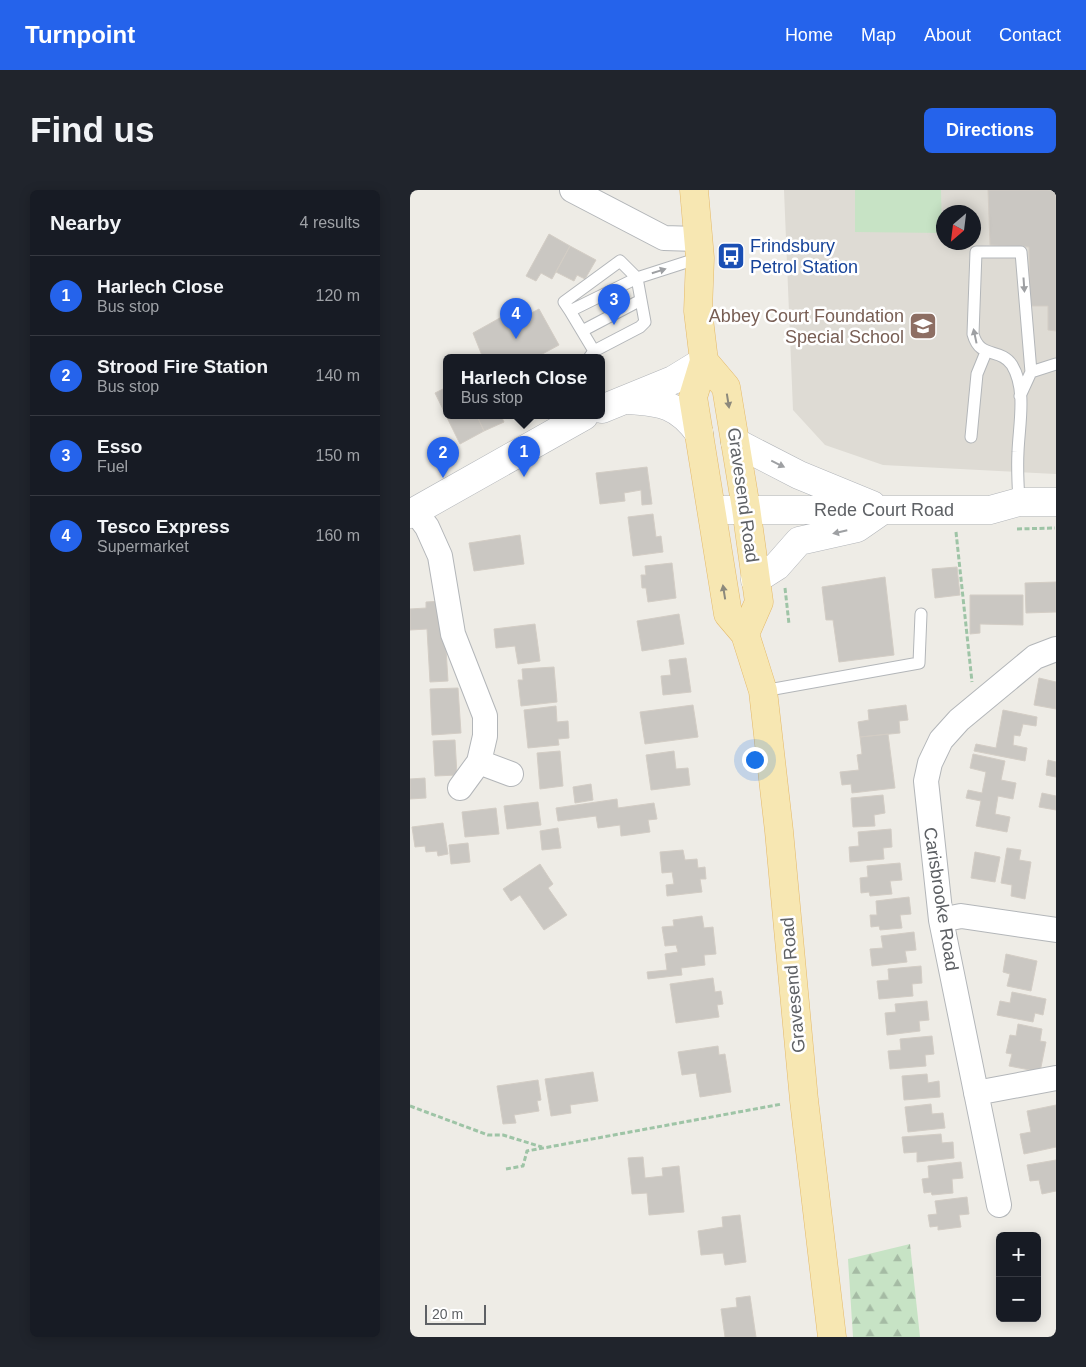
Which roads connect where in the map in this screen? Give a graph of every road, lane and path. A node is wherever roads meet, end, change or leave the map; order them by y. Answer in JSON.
{"nodes":[{"id":1,"x":572,"y":190,"type":"edge"},
{"id":2,"x":694,"y":190,"type":"edge"},
{"id":3,"x":699,"y":248,"type":"junction"},
{"id":4,"x":637,"y":278,"type":"junction"},
{"id":5,"x":641,"y":300,"type":"junction"},
{"id":6,"x":570,"y":311,"type":"junction"},
{"id":7,"x":582,"y":331,"type":"junction"},
{"id":8,"x":986,"y":352,"type":"junction"},
{"id":9,"x":591,"y":354,"type":"edge"},
{"id":10,"x":593,"y":354,"type":"edge"},
{"id":11,"x":704,"y":361,"type":"junction"},
{"id":12,"x":1056,"y":364,"type":"edge"},
{"id":13,"x":1031,"y":372,"type":"junction"},
{"id":14,"x":1020,"y":396,"type":"junction"},
{"id":15,"x":628,"y":400,"type":"junction"},
{"id":16,"x":605,"y":409,"type":"edge"},
{"id":17,"x":579,"y":419,"type":"edge"},
{"id":18,"x":699,"y":433,"type":"junction"},
{"id":19,"x":970,"y":437,"type":"dead end"},
{"id":20,"x":735,"y":442,"type":"junction"},
{"id":21,"x":1018,"y":502,"type":"junction"},
{"id":22,"x":1056,"y":502,"type":"edge"},
{"id":23,"x":746,"y":508,"type":"junction"},
{"id":24,"x":712,"y":510,"type":"junction"},
{"id":25,"x":883,"y":510,"type":"junction"},
{"id":26,"x":413,"y":512,"type":"edge"},
{"id":27,"x":956,"y":525,"type":"junction"},
{"id":28,"x":1056,"y":528,"type":"edge"},
{"id":29,"x":1015,"y":529,"type":"dead end"},
{"id":30,"x":755,"y":580,"type":"junction"},
{"id":31,"x":785,"y":585,"type":"dead end"},
{"id":32,"x":920,"y":614,"type":"dead end"},
{"id":33,"x":789,"y":624,"type":"dead end"},
{"id":34,"x":745,"y":634,"type":"junction"},
{"id":35,"x":1056,"y":649,"type":"edge"},
{"id":36,"x":763,"y":690,"type":"junction"},
{"id":37,"x":975,"y":705,"type":"junction"},
{"id":38,"x":479,"y":762,"type":"junction"},
{"id":39,"x":511,"y":774,"type":"dead end"},
{"id":40,"x":460,"y":788,"type":"dead end"},
{"id":41,"x":941,"y":920,"type":"junction"},
{"id":42,"x":1056,"y":930,"type":"edge"},
{"id":43,"x":1056,"y":1078,"type":"edge"},
{"id":44,"x":976,"y":1093,"type":"junction"},
{"id":45,"x":804,"y":1100,"type":"junction"},
{"id":46,"x":410,"y":1106,"type":"edge"},
{"id":47,"x":544,"y":1148,"type":"junction"},
{"id":48,"x":506,"y":1169,"type":"dead end"},
{"id":49,"x":999,"y":1204,"type":"dead end"},
{"id":50,"x":832,"y":1337,"type":"edge"}],
"edges":[{"from":1,"to":3,"type":"street"},
{"from":2,"to":3,"type":"main road","name":"Gravesend Road"},
{"from":4,"to":3,"type":"lane","one_way":true},
{"from":3,"to":11,"type":"main road","name":"Gravesend Road"},
{"from":4,"to":5,"type":"lane"},
{"from":4,"to":6,"type":"lane"},
{"from":4,"to":6,"type":"lane"},
{"from":5,"to":7,"type":"lane"},
{"from":5,"to":10,"type":"lane"},
{"from":6,"to":7,"type":"lane"},
{"from":7,"to":9,"type":"lane"},
{"from":8,"to":13,"type":"lane","one_way":true},
{"from":8,"to":14,"type":"lane"},
{"from":8,"to":19,"type":"lane"},
{"from":11,"to":15,"type":"main road"},
{"from":11,"to":18,"type":"main road","name":"Gravesend Road"},
{"from":11,"to":20,"type":"main road","name":"Gravesend Road","one_way":true},
{"from":12,"to":13,"type":"lane"},
{"from":13,"to":14,"type":"lane"},
{"from":14,"to":21,"type":"lane"},
{"from":15,"to":16,"type":"main road"},
{"from":15,"to":18,"type":"main road"},
{"from":17,"to":26,"type":"main road"},
{"from":18,"to":24,"type":"main road","name":"Gravesend Road"},
{"from":20,"to":23,"type":"main road","name":"Gravesend Road"},
{"from":20,"to":25,"type":"main road","one_way":true},
{"from":21,"to":22,"type":"main road","name":"Rede Court Road"},
{"from":21,"to":27,"type":"main road","name":"Rede Court Road"},
{"from":23,"to":24,"type":"main road","name":"Rede Court Road"},
{"from":23,"to":25,"type":"main road","name":"Rede Court Road"},
{"from":23,"to":30,"type":"main road","name":"Gravesend Road"},
{"from":34,"to":24,"type":"main road","name":"Gravesend Road","one_way":true},
{"from":25,"to":27,"type":"main road","name":"Rede Court Road"},
{"from":25,"to":30,"type":"main road","one_way":true},
{"from":26,"to":38,"type":"street"},
{"from":27,"to":37,"type":"path"},
{"from":28,"to":29,"type":"path"},
{"from":30,"to":34,"type":"main road","name":"Gravesend Road"},
{"from":31,"to":33,"type":"path"},
{"from":32,"to":36,"type":"lane"},
{"from":34,"to":36,"type":"main road","name":"Gravesend Road"},
{"from":35,"to":37,"type":"street","name":"Carisbrooke Road"},
{"from":36,"to":45,"type":"main road","name":"Gravesend Road"},
{"from":37,"to":41,"type":"street","name":"Carisbrooke Road"},
{"from":38,"to":39,"type":"street"},
{"from":38,"to":40,"type":"street"},
{"from":41,"to":42,"type":"street"},
{"from":41,"to":44,"type":"street","name":"Carisbrooke Road"},
{"from":43,"to":44,"type":"street"},
{"from":44,"to":49,"type":"street","name":"Carisbrooke Road"},
{"from":45,"to":47,"type":"path"},
{"from":45,"to":50,"type":"main road","name":"Gravesend Road"},
{"from":46,"to":47,"type":"path"},
{"from":47,"to":48,"type":"path"}]}
